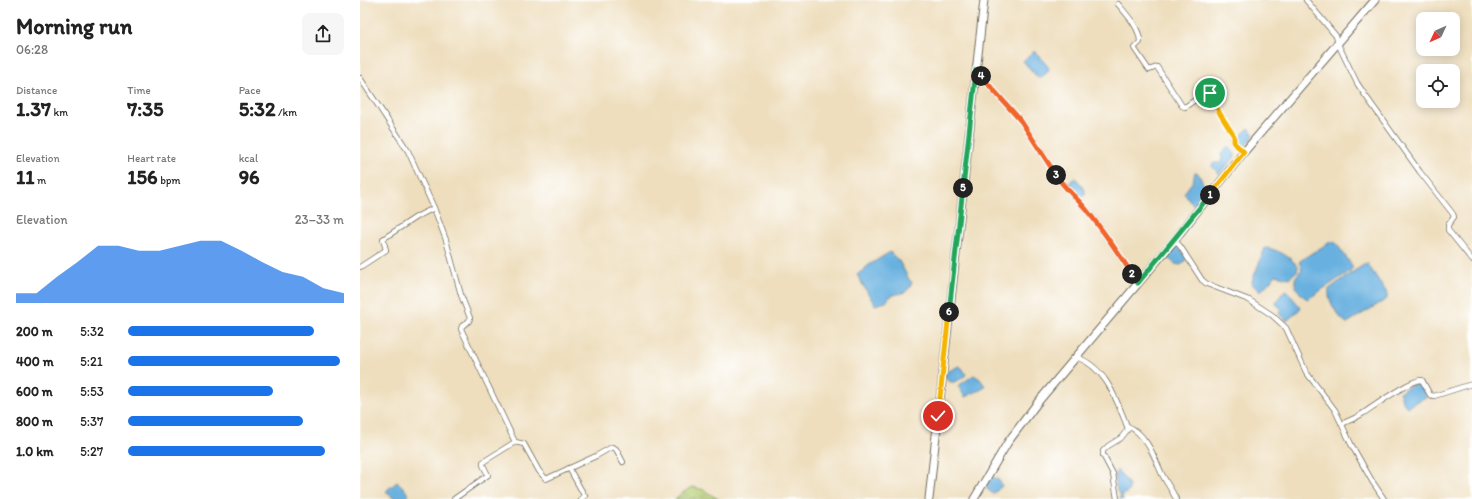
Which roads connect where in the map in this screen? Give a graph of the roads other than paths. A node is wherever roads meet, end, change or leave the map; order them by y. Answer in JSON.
{"nodes":[{"id":1,"x":984,"y":0,"type":"edge"},
{"id":2,"x":1306,"y":0,"type":"edge"},
{"id":3,"x":1375,"y":0,"type":"edge"},
{"id":4,"x":1118,"y":4,"type":"dead end"},
{"id":5,"x":1338,"y":44,"type":"junction"},
{"id":6,"x":976,"y":70,"type":"junction"},
{"id":7,"x":360,"y":78,"type":"edge"},
{"id":8,"x":1244,"y":152,"type":"junction"},
{"id":9,"x":434,"y":208,"type":"junction"},
{"id":10,"x":1173,"y":242,"type":"junction"},
{"id":11,"x":1472,"y":260,"type":"edge"},
{"id":12,"x":360,"y":267,"type":"edge"},
{"id":13,"x":1138,"y":283,"type":"junction"},
{"id":14,"x":1076,"y":357,"type":"junction"},
{"id":15,"x":1472,"y":384,"type":"edge"},
{"id":16,"x":1342,"y":424,"type":"junction"},
{"id":17,"x":1127,"y":426,"type":"junction"},
{"id":18,"x":515,"y":442,"type":"junction"},
{"id":19,"x":623,"y":462,"type":"dead end"},
{"id":20,"x":569,"y":468,"type":"junction"},
{"id":21,"x":457,"y":498,"type":"edge"},
{"id":22,"x":581,"y":499,"type":"edge"},
{"id":23,"x":929,"y":499,"type":"edge"},
{"id":24,"x":974,"y":499,"type":"edge"},
{"id":25,"x":1117,"y":499,"type":"edge"},
{"id":26,"x":1176,"y":499,"type":"edge"},
{"id":27,"x":1384,"y":499,"type":"edge"}],
"edges":[{"from":1,"to":6,"type":"main road"},
{"from":2,"to":5,"type":"street"},
{"from":3,"to":5,"type":"main road"},
{"from":4,"to":8,"type":"street"},
{"from":5,"to":8,"type":"main road"},
{"from":5,"to":11,"type":"street"},
{"from":6,"to":13,"type":"street"},
{"from":6,"to":23,"type":"main road"},
{"from":7,"to":9,"type":"street"},
{"from":8,"to":10,"type":"main road"},
{"from":9,"to":12,"type":"street"},
{"from":9,"to":18,"type":"street"},
{"from":10,"to":13,"type":"main road"},
{"from":10,"to":16,"type":"street"},
{"from":13,"to":14,"type":"main road"},
{"from":14,"to":17,"type":"street"},
{"from":14,"to":24,"type":"main road"},
{"from":15,"to":16,"type":"street"},
{"from":16,"to":27,"type":"street"},
{"from":17,"to":25,"type":"street"},
{"from":17,"to":26,"type":"street"},
{"from":18,"to":20,"type":"street"},
{"from":18,"to":21,"type":"street"},
{"from":19,"to":20,"type":"street"},
{"from":20,"to":22,"type":"street"}]}
